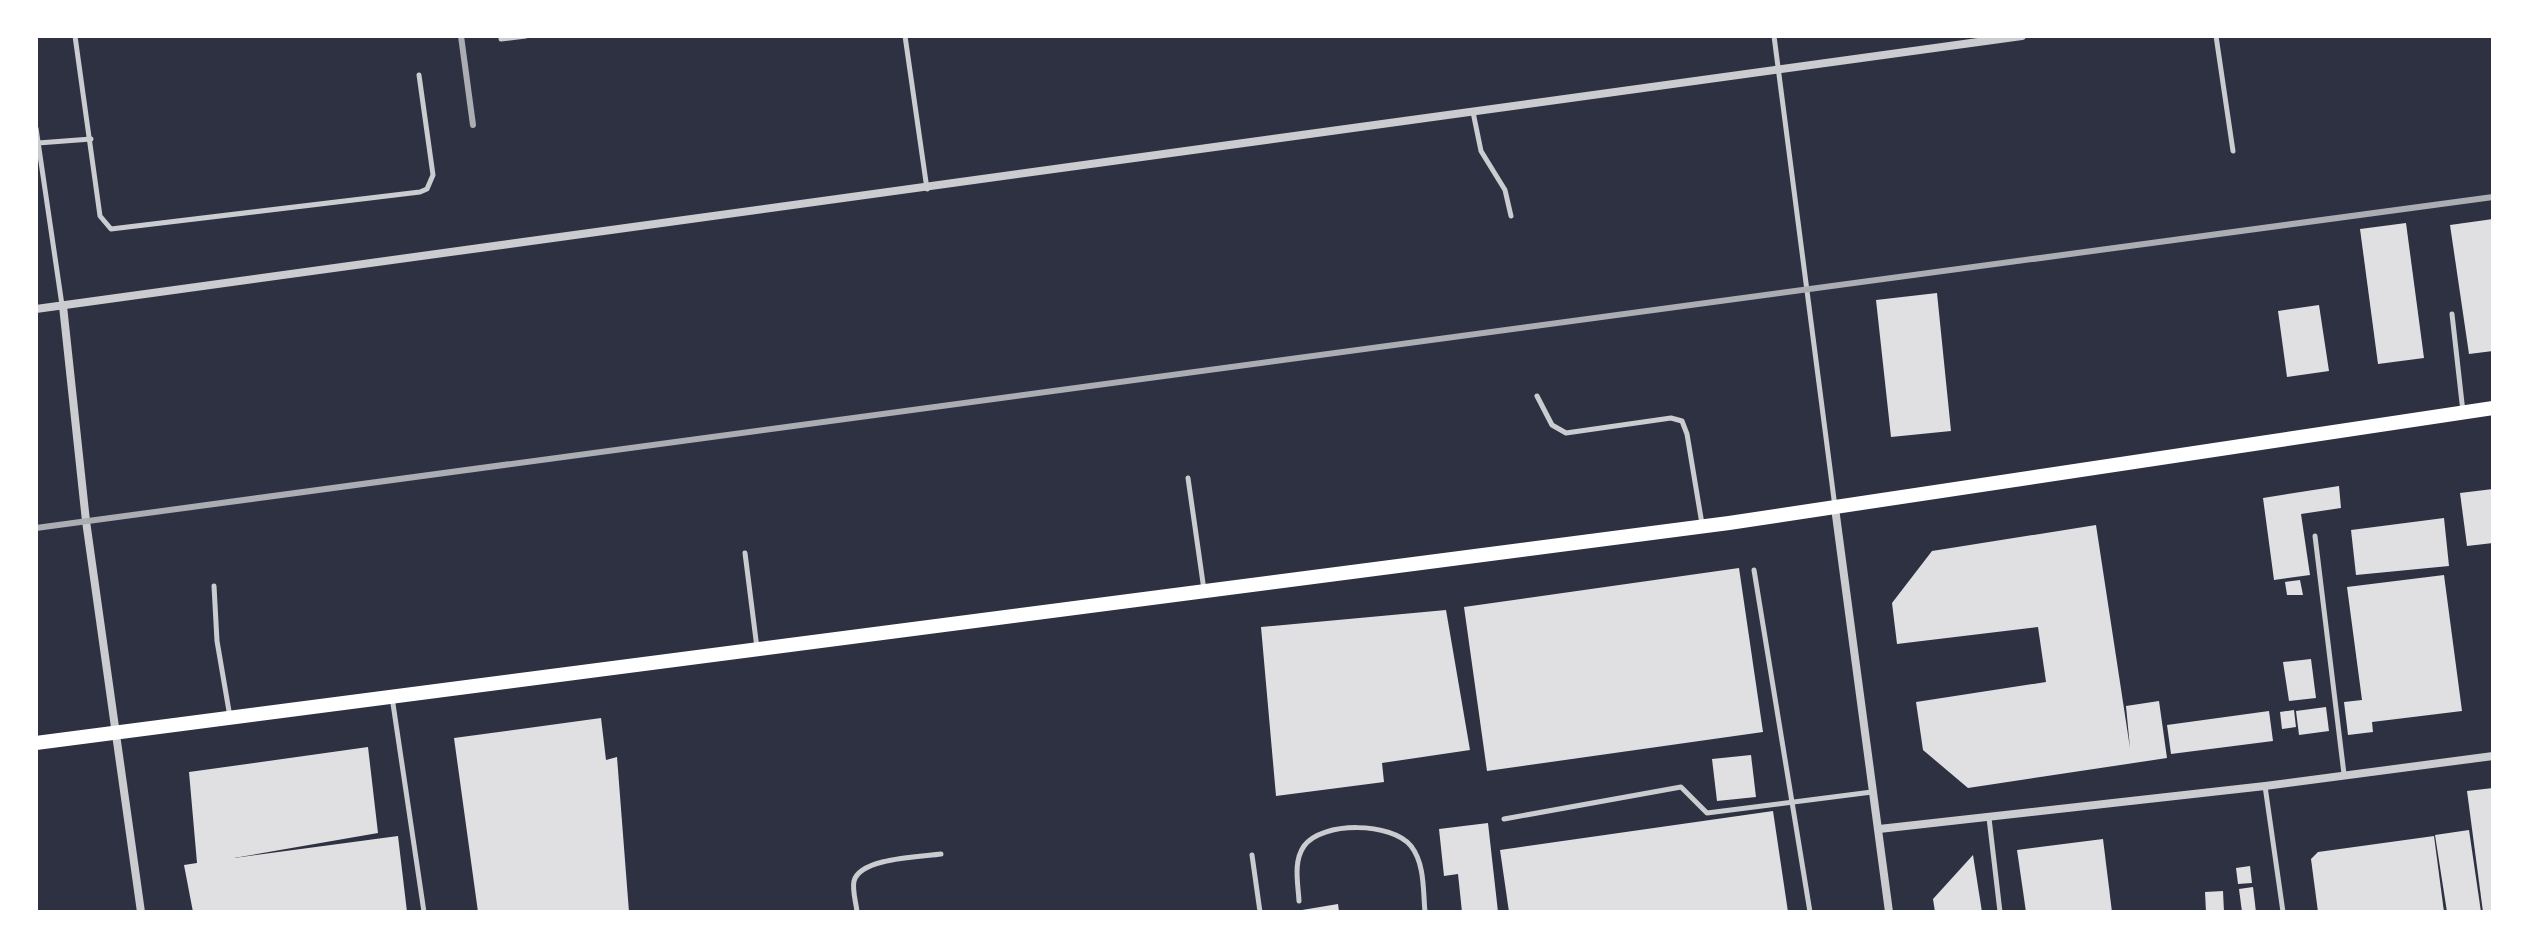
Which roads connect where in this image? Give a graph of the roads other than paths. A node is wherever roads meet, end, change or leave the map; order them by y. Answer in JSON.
{"nodes":[{"id":1,"x":75,"y":36,"type":"edge"},
{"id":2,"x":526,"y":36,"type":"edge"},
{"id":3,"x":905,"y":36,"type":"edge"},
{"id":4,"x":1774,"y":36,"type":"edge"},
{"id":5,"x":2022,"y":36,"type":"edge"},
{"id":6,"x":2216,"y":36,"type":"edge"},
{"id":7,"x":501,"y":39,"type":"dead end"},
{"id":8,"x":1778,"y":67,"type":"junction"},
{"id":9,"x":419,"y":75,"type":"dead end"},
{"id":10,"x":1473,"y":111,"type":"junction"},
{"id":11,"x":36,"y":128,"type":"edge"},
{"id":12,"x":91,"y":139,"type":"junction"},
{"id":13,"x":38,"y":143,"type":"junction"},
{"id":14,"x":2233,"y":151,"type":"dead end"},
{"id":15,"x":927,"y":189,"type":"junction"},
{"id":16,"x":1511,"y":216,"type":"dead end"},
{"id":17,"x":63,"y":306,"type":"junction"},
{"id":18,"x":36,"y":309,"type":"edge"},
{"id":19,"x":2452,"y":314,"type":"dead end"},
{"id":20,"x":1537,"y":396,"type":"dead end"},
{"id":21,"x":2493,"y":408,"type":"edge"},
{"id":22,"x":2464,"y":413,"type":"junction"},
{"id":23,"x":1188,"y":478,"type":"dead end"},
{"id":24,"x":1835,"y":508,"type":"junction"},
{"id":25,"x":1703,"y":526,"type":"junction"},
{"id":26,"x":2315,"y":536,"type":"dead end"},
{"id":27,"x":745,"y":553,"type":"dead end"},
{"id":28,"x":1754,"y":570,"type":"dead end"},
{"id":29,"x":214,"y":586,"type":"dead end"},
{"id":30,"x":1204,"y":591,"type":"junction"},
{"id":31,"x":757,"y":649,"type":"junction"},
{"id":32,"x":392,"y":696,"type":"junction"},
{"id":33,"x":230,"y":718,"type":"junction"},
{"id":34,"x":117,"y":732,"type":"junction"},
{"id":35,"x":36,"y":743,"type":"edge"},
{"id":36,"x":2493,"y":756,"type":"edge"},
{"id":37,"x":2344,"y":774,"type":"junction"},
{"id":38,"x":2265,"y":786,"type":"junction"},
{"id":39,"x":1872,"y":792,"type":"junction"},
{"id":40,"x":1793,"y":802,"type":"junction"},
{"id":41,"x":1989,"y":817,"type":"junction"},
{"id":42,"x":1504,"y":819,"type":"dead end"},
{"id":43,"x":1879,"y":829,"type":"junction"},
{"id":44,"x":941,"y":854,"type":"dead end"},
{"id":45,"x":1252,"y":855,"type":"dead end"},
{"id":46,"x":1299,"y":901,"type":"dead end"},
{"id":47,"x":141,"y":912,"type":"edge"},
{"id":48,"x":424,"y":912,"type":"edge"},
{"id":49,"x":857,"y":912,"type":"edge"},
{"id":50,"x":1260,"y":912,"type":"edge"},
{"id":51,"x":1425,"y":912,"type":"edge"},
{"id":52,"x":1810,"y":912,"type":"edge"},
{"id":53,"x":1889,"y":912,"type":"edge"},
{"id":54,"x":2000,"y":912,"type":"edge"},
{"id":55,"x":2283,"y":912,"type":"edge"}],
"edges":[{"from":1,"to":12,"type":"lane"},
{"from":2,"to":7,"type":"lane"},
{"from":3,"to":15,"type":"lane"},
{"from":4,"to":8,"type":"lane"},
{"from":5,"to":8,"type":"street"},
{"from":6,"to":14,"type":"lane"},
{"from":8,"to":10,"type":"street"},
{"from":8,"to":24,"type":"lane"},
{"from":9,"to":12,"type":"lane"},
{"from":10,"to":15,"type":"street"},
{"from":10,"to":16,"type":"lane"},
{"from":11,"to":13,"type":"lane"},
{"from":12,"to":13,"type":"lane"},
{"from":13,"to":17,"type":"lane"},
{"from":15,"to":17,"type":"street"},
{"from":17,"to":18,"type":"street"},
{"from":17,"to":34,"type":"street"},
{"from":19,"to":22,"type":"lane"},
{"from":20,"to":25,"type":"lane"},
{"from":21,"to":22,"type":"main road"},
{"from":22,"to":24,"type":"main road"},
{"from":23,"to":30,"type":"lane"},
{"from":24,"to":25,"type":"main road"},
{"from":24,"to":39,"type":"street"},
{"from":25,"to":30,"type":"main road"},
{"from":26,"to":37,"type":"lane"},
{"from":27,"to":31,"type":"lane"},
{"from":28,"to":40,"type":"lane"},
{"from":29,"to":33,"type":"lane"},
{"from":30,"to":31,"type":"main road"},
{"from":31,"to":32,"type":"main road"},
{"from":32,"to":33,"type":"main road"},
{"from":32,"to":48,"type":"lane"},
{"from":33,"to":34,"type":"main road"},
{"from":34,"to":35,"type":"main road"},
{"from":34,"to":47,"type":"street"},
{"from":36,"to":37,"type":"street"},
{"from":37,"to":38,"type":"street"},
{"from":38,"to":41,"type":"street"},
{"from":38,"to":55,"type":"lane"},
{"from":39,"to":40,"type":"lane"},
{"from":39,"to":43,"type":"street"},
{"from":40,"to":42,"type":"lane"},
{"from":40,"to":52,"type":"lane"},
{"from":41,"to":43,"type":"street"},
{"from":41,"to":54,"type":"lane"},
{"from":43,"to":53,"type":"street"},
{"from":44,"to":49,"type":"lane"},
{"from":45,"to":50,"type":"lane"},
{"from":46,"to":51,"type":"lane"}]}
